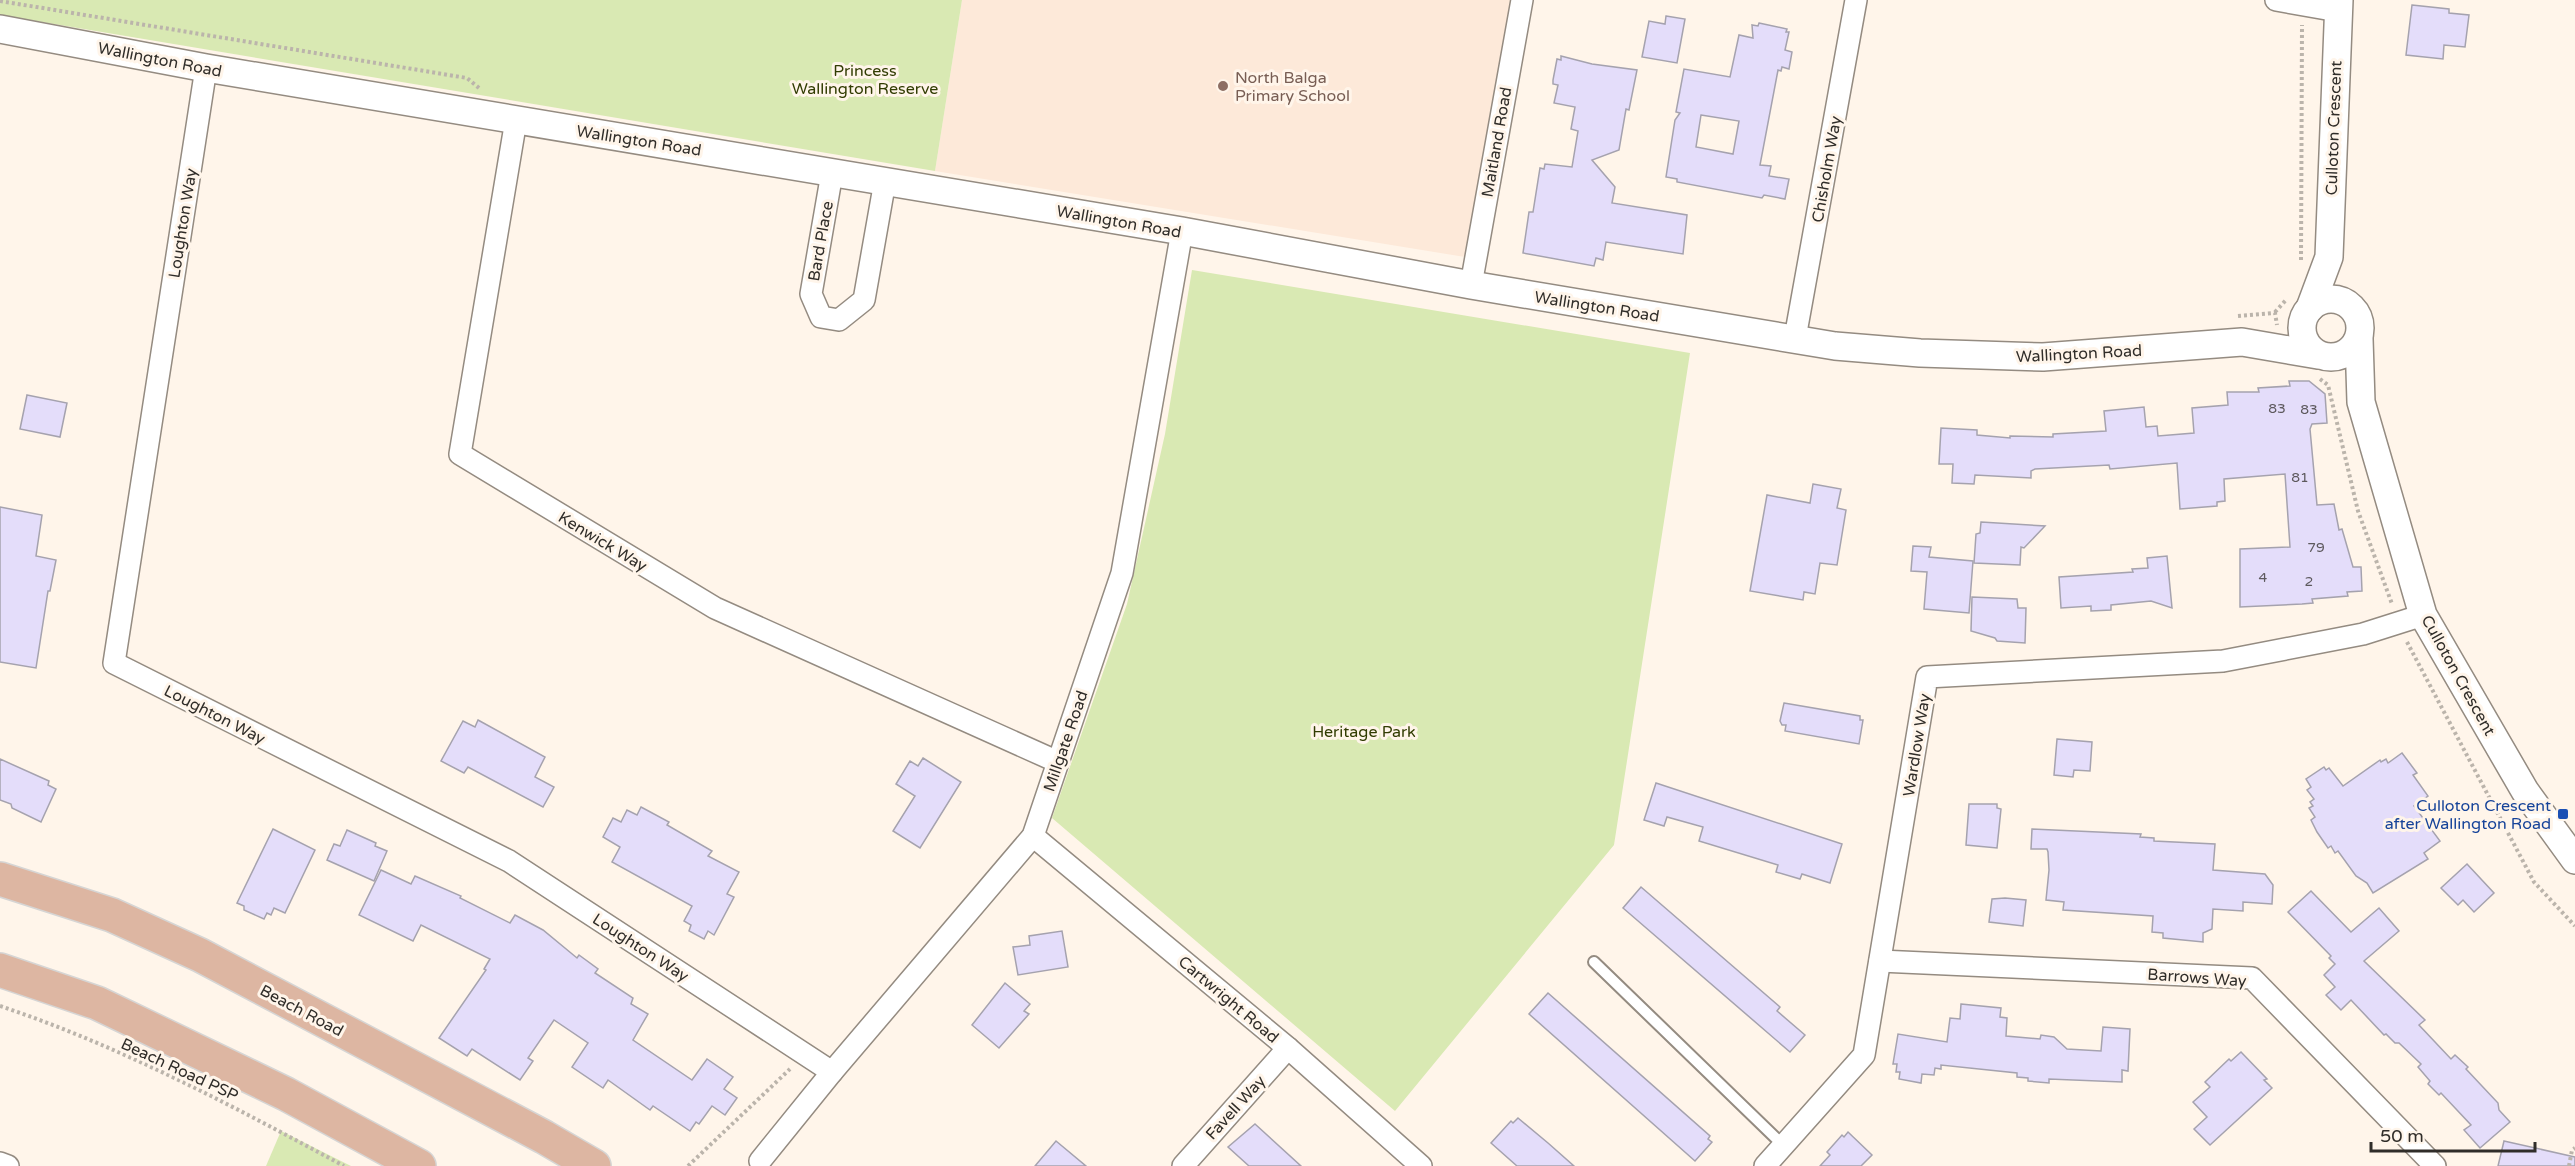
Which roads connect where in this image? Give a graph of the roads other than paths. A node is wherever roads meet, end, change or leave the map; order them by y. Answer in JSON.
{"nodes":[{"id":1,"x":1522,"y":0,"type":"edge"},
{"id":2,"x":1856,"y":0,"type":"edge"},
{"id":3,"x":2277,"y":0,"type":"edge"},
{"id":4,"x":2338,"y":5,"type":"edge"},
{"id":5,"x":0,"y":29,"type":"edge"},
{"id":6,"x":206,"y":68,"type":"junction"},
{"id":7,"x":516,"y":120,"type":"junction"},
{"id":8,"x":832,"y":173,"type":"junction"},
{"id":9,"x":885,"y":181,"type":"junction"},
{"id":10,"x":1182,"y":231,"type":"junction"},
{"id":11,"x":2329,"y":257,"type":"junction"},
{"id":12,"x":1471,"y":285,"type":"junction"},
{"id":13,"x":2348,"y":304,"type":"junction"},
{"id":14,"x":2301,"y":307,"type":"junction"},
{"id":15,"x":1795,"y":338,"type":"junction"},
{"id":16,"x":2359,"y":339,"type":"junction"},
{"id":17,"x":2242,"y":342,"type":"junction"},
{"id":18,"x":2323,"y":356,"type":"junction"},
{"id":19,"x":2361,"y":402,"type":"junction"},
{"id":20,"x":2423,"y":615,"type":"junction"},
{"id":21,"x":1058,"y":762,"type":"junction"},
{"id":22,"x":1033,"y":836,"type":"junction"},
{"id":23,"x":2575,"y":860,"type":"edge"},
{"id":24,"x":0,"y":879,"type":"edge"},
{"id":25,"x":1880,"y":961,"type":"junction"},
{"id":26,"x":1594,"y":962,"type":"dead end"},
{"id":27,"x":0,"y":970,"type":"edge"},
{"id":28,"x":1288,"y":1048,"type":"junction"},
{"id":29,"x":832,"y":1072,"type":"junction"},
{"id":30,"x":1784,"y":1146,"type":"junction"},
{"id":31,"x":760,"y":1161,"type":"dead end"},
{"id":32,"x":0,"y":1163,"type":"edge"},
{"id":33,"x":8,"y":1166,"type":"edge"},
{"id":34,"x":419,"y":1166,"type":"edge"},
{"id":35,"x":594,"y":1166,"type":"edge"},
{"id":36,"x":1183,"y":1166,"type":"edge"},
{"id":37,"x":1421,"y":1166,"type":"edge"},
{"id":38,"x":1765,"y":1166,"type":"edge"},
{"id":39,"x":2435,"y":1166,"type":"edge"}],
"edges":[{"from":1,"to":12,"type":"street","name":"Maitland Road"},
{"from":2,"to":15,"type":"street","name":"Chisholm Way"},
{"from":3,"to":4,"type":"street"},
{"from":4,"to":11,"type":"street","name":"Culloton Crescent"},
{"from":5,"to":6,"type":"street","name":"Wallington Road"},
{"from":6,"to":7,"type":"street","name":"Wallington Road"},
{"from":6,"to":29,"type":"street","name":"Loughton Way"},
{"from":7,"to":8,"type":"street","name":"Wallington Road"},
{"from":7,"to":21,"type":"street","name":"Kenwick Way"},
{"from":8,"to":9,"type":"street","name":"Wallington Road"},
{"from":8,"to":9,"type":"street","name":"Bard Place"},
{"from":9,"to":10,"type":"street","name":"Wallington Road"},
{"from":10,"to":12,"type":"street","name":"Wallington Road"},
{"from":10,"to":21,"type":"street","name":"Millgate Road"},
{"from":11,"to":13,"type":"street","name":"Culloton Crescent"},
{"from":11,"to":14,"type":"street","name":"Culloton Crescent"},
{"from":12,"to":15,"type":"street","name":"Wallington Road"},
{"from":13,"to":14,"type":"street"},
{"from":13,"to":16,"type":"street","name":"Culloton Crescent"},
{"from":14,"to":17,"type":"street","name":"Wallington Road"},
{"from":14,"to":18,"type":"street","name":"Culloton Crescent"},
{"from":15,"to":17,"type":"street","name":"Wallington Road"},
{"from":16,"to":18,"type":"street"},
{"from":16,"to":19,"type":"street","name":"Culloton Crescent"},
{"from":17,"to":18,"type":"street","name":"Wallington Road"},
{"from":18,"to":19,"type":"street","name":"Culloton Crescent"},
{"from":19,"to":20,"type":"street","name":"Culloton Crescent"},
{"from":20,"to":23,"type":"street","name":"Culloton Crescent"},
{"from":20,"to":25,"type":"street","name":"Wardlow Way"},
{"from":21,"to":22,"type":"street","name":"Millgate Road"},
{"from":22,"to":28,"type":"street","name":"Cartwright Road"},
{"from":22,"to":29,"type":"street","name":"Millgate Road"},
{"from":24,"to":35,"type":"main road","name":"Beach Road"},
{"from":25,"to":30,"type":"street","name":"Wardlow Way"},
{"from":25,"to":39,"type":"street","name":"Barrows Way"},
{"from":26,"to":30,"type":"lane"},
{"from":27,"to":34,"type":"main road"},
{"from":28,"to":36,"type":"street","name":"Favell Way"},
{"from":28,"to":37,"type":"street","name":"Cartwright Road"},
{"from":29,"to":31,"type":"street","name":"Millgate Road"},
{"from":30,"to":38,"type":"street","name":"Wardlow Way"},
{"from":32,"to":33,"type":"street"}]}
